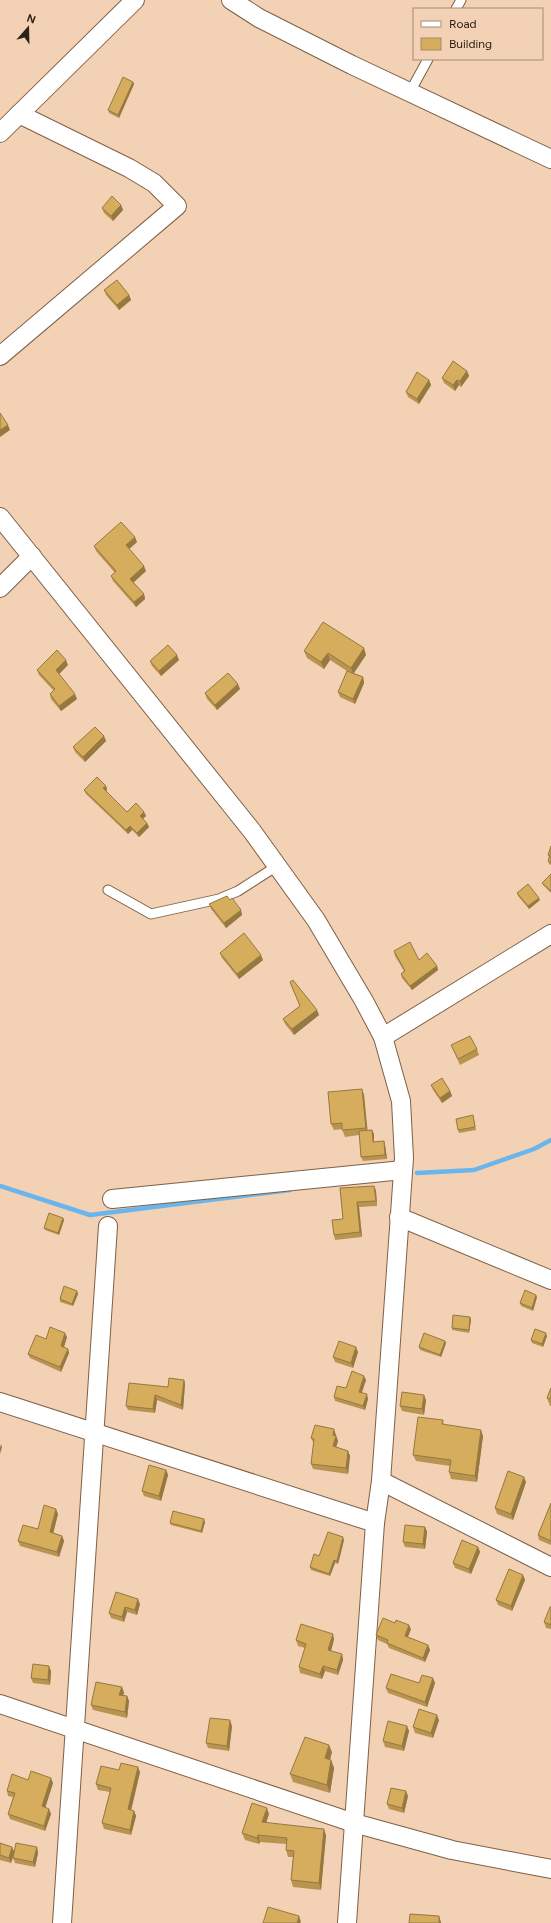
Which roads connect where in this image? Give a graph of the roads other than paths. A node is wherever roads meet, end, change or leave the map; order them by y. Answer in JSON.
{"nodes":[{"id":1,"x":135,"y":0,"type":"edge"},
{"id":2,"x":231,"y":0,"type":"edge"},
{"id":3,"x":427,"y":60,"type":"edge"},
{"id":4,"x":410,"y":92,"type":"junction"},
{"id":5,"x":19,"y":114,"type":"junction"},
{"id":6,"x":0,"y":133,"type":"edge"},
{"id":7,"x":551,"y":159,"type":"edge"},
{"id":8,"x":0,"y":356,"type":"edge"},
{"id":9,"x":0,"y":517,"type":"edge"},
{"id":10,"x":32,"y":556,"type":"junction"},
{"id":11,"x":0,"y":588,"type":"edge"},
{"id":12,"x":278,"y":866,"type":"junction"},
{"id":13,"x":108,"y":890,"type":"dead end"},
{"id":14,"x":551,"y":934,"type":"edge"},
{"id":15,"x":383,"y":1037,"type":"junction"},
{"id":16,"x":403,"y":1170,"type":"junction"},
{"id":17,"x":112,"y":1199,"type":"dead end"},
{"id":18,"x":400,"y":1217,"type":"junction"},
{"id":19,"x":108,"y":1226,"type":"dead end"},
{"id":20,"x":551,"y":1280,"type":"edge"},
{"id":21,"x":0,"y":1402,"type":"edge"},
{"id":22,"x":94,"y":1432,"type":"junction"},
{"id":23,"x":381,"y":1481,"type":"junction"},
{"id":24,"x":375,"y":1523,"type":"junction"},
{"id":25,"x":551,"y":1567,"type":"edge"},
{"id":26,"x":0,"y":1704,"type":"edge"},
{"id":27,"x":75,"y":1728,"type":"junction"},
{"id":28,"x":354,"y":1823,"type":"junction"},
{"id":29,"x":551,"y":1869,"type":"edge"},
{"id":30,"x":62,"y":1923,"type":"edge"},
{"id":31,"x":347,"y":1923,"type":"edge"}],
"edges":[{"from":1,"to":5,"type":"street"},
{"from":2,"to":4,"type":"street"},
{"from":3,"to":4,"type":"lane"},
{"from":4,"to":7,"type":"street"},
{"from":5,"to":6,"type":"street"},
{"from":5,"to":8,"type":"street"},
{"from":9,"to":10,"type":"street"},
{"from":10,"to":11,"type":"street"},
{"from":10,"to":12,"type":"street"},
{"from":12,"to":13,"type":"lane"},
{"from":12,"to":15,"type":"street"},
{"from":14,"to":15,"type":"street"},
{"from":15,"to":16,"type":"street"},
{"from":16,"to":17,"type":"street"},
{"from":16,"to":18,"type":"street"},
{"from":18,"to":20,"type":"street"},
{"from":18,"to":23,"type":"street"},
{"from":19,"to":22,"type":"street"},
{"from":21,"to":22,"type":"street"},
{"from":22,"to":24,"type":"street"},
{"from":22,"to":27,"type":"street"},
{"from":23,"to":24,"type":"street"},
{"from":23,"to":25,"type":"street"},
{"from":24,"to":28,"type":"street"},
{"from":26,"to":27,"type":"street"},
{"from":27,"to":28,"type":"street"},
{"from":27,"to":30,"type":"street"},
{"from":28,"to":29,"type":"street"},
{"from":28,"to":31,"type":"street"}]}
